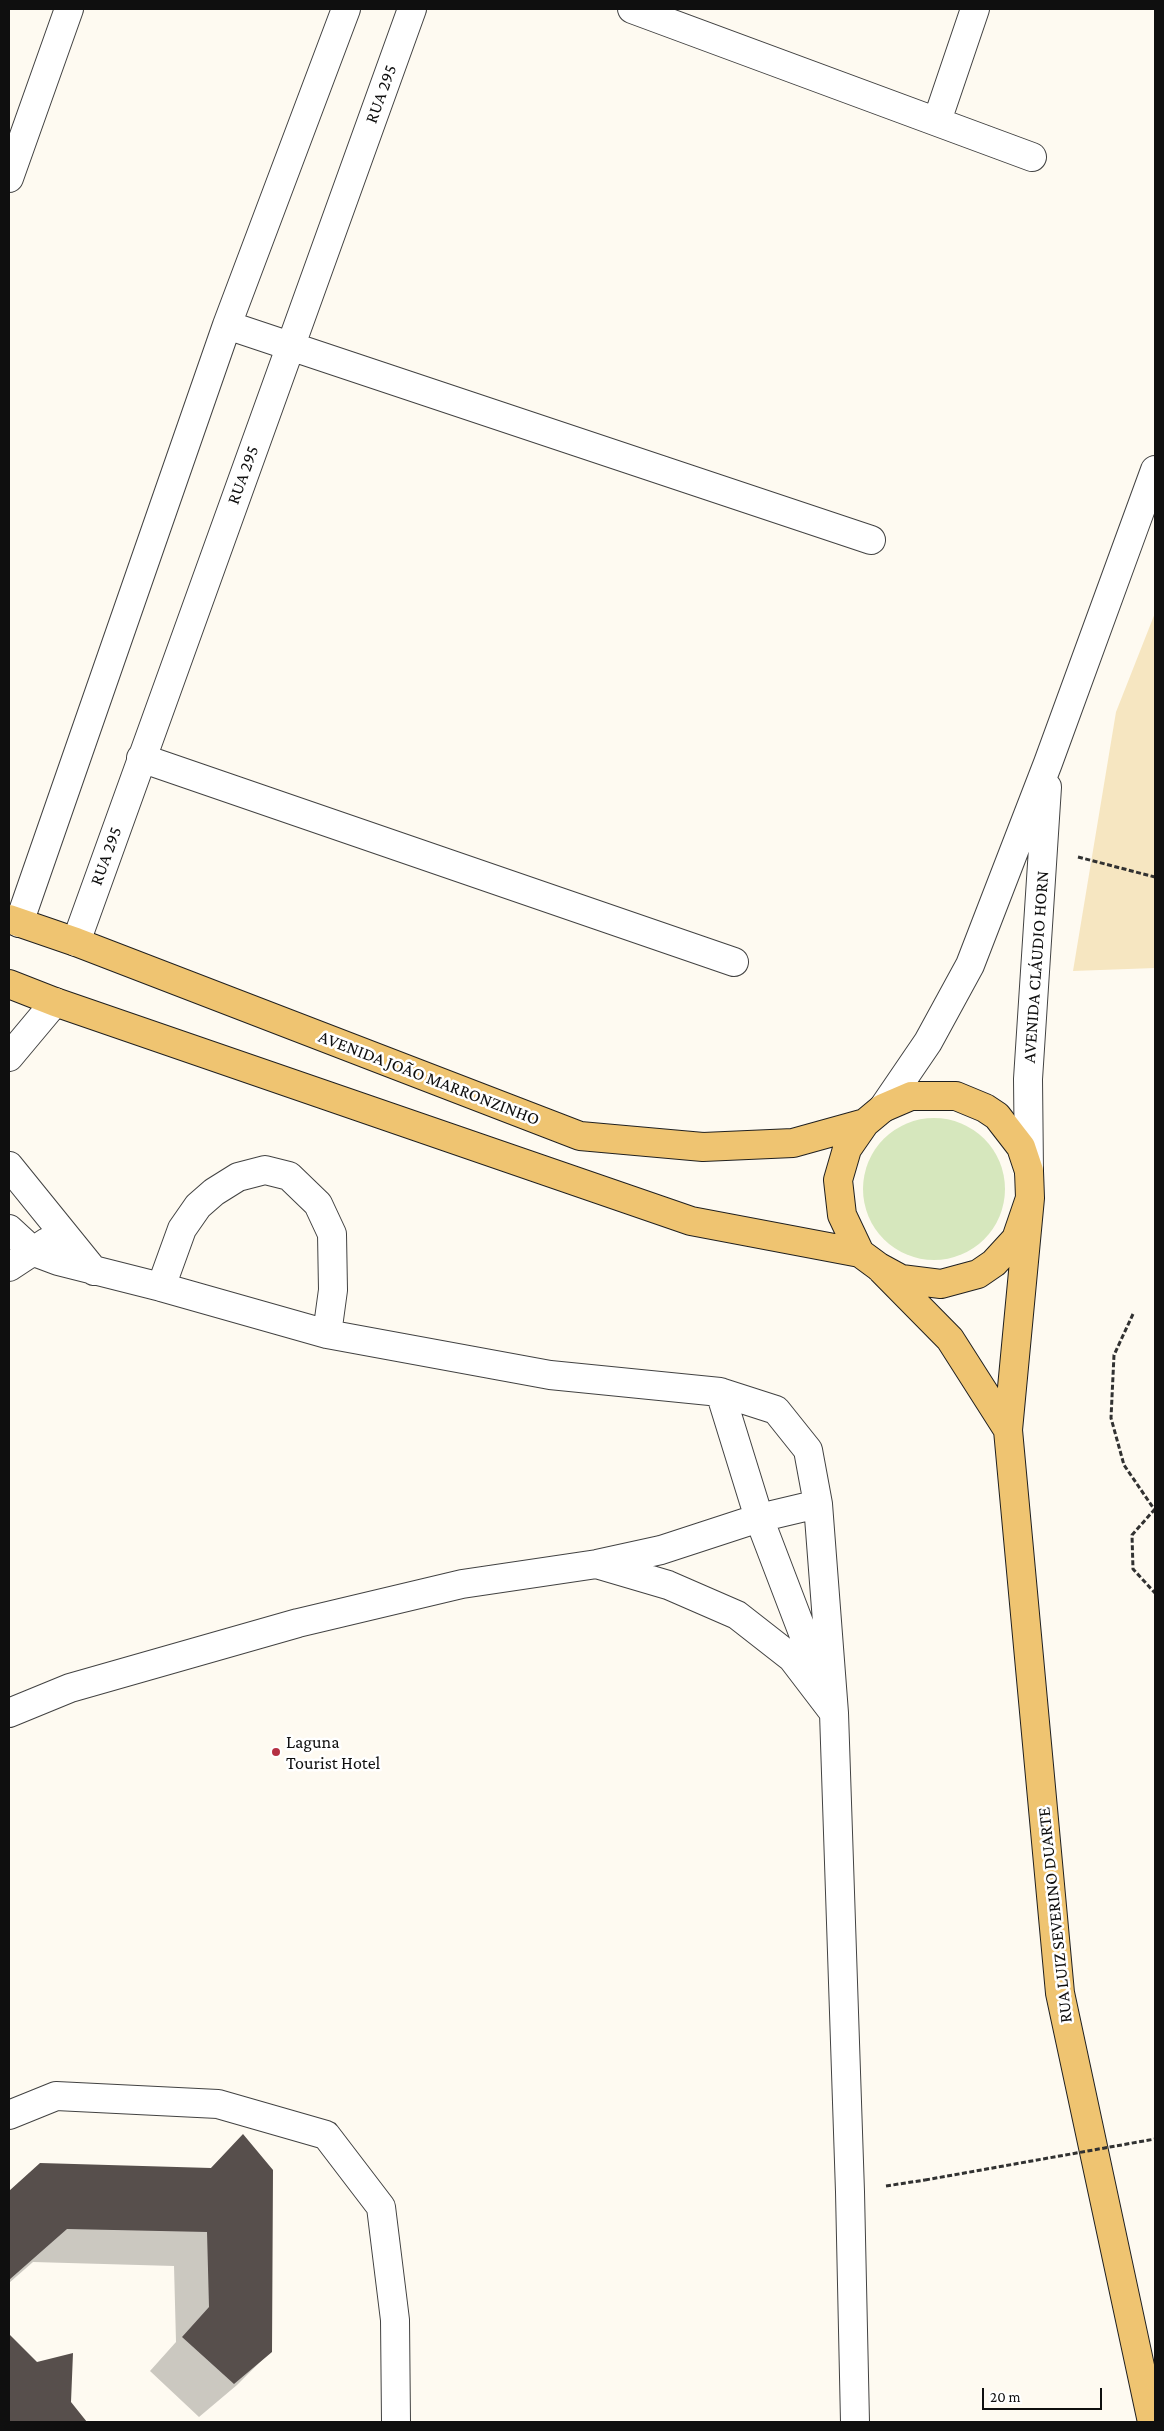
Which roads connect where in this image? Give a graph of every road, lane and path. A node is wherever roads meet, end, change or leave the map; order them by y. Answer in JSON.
{"nodes":[{"id":1,"x":69,"y":9,"type":"edge"},
{"id":2,"x":346,"y":9,"type":"edge"},
{"id":3,"x":412,"y":9,"type":"edge"},
{"id":4,"x":632,"y":9,"type":"edge"},
{"id":5,"x":975,"y":9,"type":"edge"},
{"id":6,"x":937,"y":120,"type":"junction"},
{"id":7,"x":1032,"y":157,"type":"dead end"},
{"id":8,"x":9,"y":178,"type":"edge"},
{"id":9,"x":227,"y":325,"type":"junction"},
{"id":10,"x":289,"y":346,"type":"junction"},
{"id":11,"x":1155,"y":470,"type":"edge"},
{"id":12,"x":871,"y":540,"type":"dead end"},
{"id":13,"x":141,"y":758,"type":"junction"},
{"id":14,"x":1048,"y":764,"type":"junction"},
{"id":15,"x":1044,"y":848,"type":"junction"},
{"id":16,"x":1155,"y":878,"type":"edge"},
{"id":17,"x":14,"y":921,"type":"edge"},
{"id":18,"x":76,"y":942,"type":"junction"},
{"id":19,"x":734,"y":962,"type":"dead end"},
{"id":20,"x":9,"y":984,"type":"edge"},
{"id":21,"x":55,"y":1002,"type":"junction"},
{"id":22,"x":9,"y":1057,"type":"edge"},
{"id":23,"x":874,"y":1115,"type":"junction"},
{"id":24,"x":9,"y":1166,"type":"edge"},
{"id":25,"x":1030,"y":1171,"type":"junction"},
{"id":26,"x":1030,"y":1198,"type":"junction"},
{"id":27,"x":9,"y":1229,"type":"edge"},
{"id":28,"x":62,"y":1230,"type":"junction"},
{"id":29,"x":34,"y":1252,"type":"junction"},
{"id":30,"x":869,"y":1260,"type":"junction"},
{"id":31,"x":9,"y":1267,"type":"edge"},
{"id":32,"x":94,"y":1271,"type":"junction"},
{"id":33,"x":161,"y":1287,"type":"junction"},
{"id":34,"x":1133,"y":1314,"type":"dead end"},
{"id":35,"x":327,"y":1334,"type":"junction"},
{"id":36,"x":720,"y":1392,"type":"junction"},
{"id":37,"x":1008,"y":1430,"type":"junction"},
{"id":38,"x":818,"y":1504,"type":"junction"},
{"id":39,"x":1155,"y":1509,"type":"edge"},
{"id":40,"x":759,"y":1518,"type":"junction"},
{"id":41,"x":597,"y":1564,"type":"junction"},
{"id":42,"x":1155,"y":1592,"type":"edge"},
{"id":43,"x":9,"y":1713,"type":"edge"},
{"id":44,"x":834,"y":1713,"type":"junction"},
{"id":45,"x":9,"y":2115,"type":"edge"},
{"id":46,"x":1155,"y":2139,"type":"edge"},
{"id":47,"x":850,"y":2192,"type":"junction"},
{"id":48,"x":396,"y":2422,"type":"edge"},
{"id":49,"x":855,"y":2422,"type":"edge"},
{"id":50,"x":1152,"y":2422,"type":"edge"}],
"edges":[{"from":1,"to":8,"type":"street"},
{"from":2,"to":9,"type":"street"},
{"from":3,"to":10,"type":"street","name":"RUA 295"},
{"from":4,"to":6,"type":"street"},
{"from":5,"to":6,"type":"street"},
{"from":6,"to":7,"type":"street"},
{"from":9,"to":10,"type":"street"},
{"from":9,"to":17,"type":"street"},
{"from":10,"to":12,"type":"street"},
{"from":10,"to":13,"type":"street","name":"RUA 295"},
{"from":11,"to":14,"type":"street","name":"AVENIDA CLÁUDIO HORN"},
{"from":13,"to":18,"type":"street","name":"RUA 295"},
{"from":13,"to":19,"type":"street"},
{"from":14,"to":15,"type":"street","name":"AVENIDA CLÁUDIO HORN"},
{"from":14,"to":23,"type":"street","name":"AVENIDA CLÁUDIO HORN"},
{"from":15,"to":16,"type":"path"},
{"from":15,"to":25,"type":"street","name":"AVENIDA CLÁUDIO HORN"},
{"from":17,"to":18,"type":"main road","name":"AVENIDA JOÃO MARRONZINHO"},
{"from":18,"to":23,"type":"main road","name":"AVENIDA JOÃO MARRONZINHO"},
{"from":20,"to":21,"type":"main road"},
{"from":21,"to":22,"type":"street"},
{"from":21,"to":30,"type":"main road"},
{"from":23,"to":25,"type":"main road","name":"AVENIDA JOÃO MARRONZINHO"},
{"from":23,"to":30,"type":"main road","name":"RUA LUIZ SEVERINO DUARTE"},
{"from":24,"to":28,"type":"street"},
{"from":25,"to":26,"type":"main road"},
{"from":26,"to":30,"type":"main road"},
{"from":26,"to":37,"type":"main road","name":"RUA LUIZ SEVERINO DUARTE"},
{"from":27,"to":29,"type":"street"},
{"from":28,"to":29,"type":"street"},
{"from":28,"to":32,"type":"street"},
{"from":29,"to":31,"type":"street"},
{"from":29,"to":32,"type":"street"},
{"from":30,"to":37,"type":"main road","name":"RUA LUIZ SEVERINO DUARTE"},
{"from":32,"to":33,"type":"street"},
{"from":33,"to":35,"type":"street"},
{"from":33,"to":35,"type":"street"},
{"from":34,"to":39,"type":"path"},
{"from":35,"to":36,"type":"street"},
{"from":36,"to":38,"type":"street"},
{"from":36,"to":40,"type":"street"},
{"from":37,"to":50,"type":"main road","name":"RUA LUIZ SEVERINO DUARTE"},
{"from":38,"to":40,"type":"street"},
{"from":38,"to":44,"type":"street"},
{"from":39,"to":42,"type":"path"},
{"from":40,"to":41,"type":"street"},
{"from":40,"to":44,"type":"street"},
{"from":41,"to":43,"type":"street"},
{"from":41,"to":44,"type":"street"},
{"from":44,"to":47,"type":"street"},
{"from":45,"to":48,"type":"street"},
{"from":46,"to":47,"type":"path","bridge":true},
{"from":47,"to":49,"type":"street"}]}
